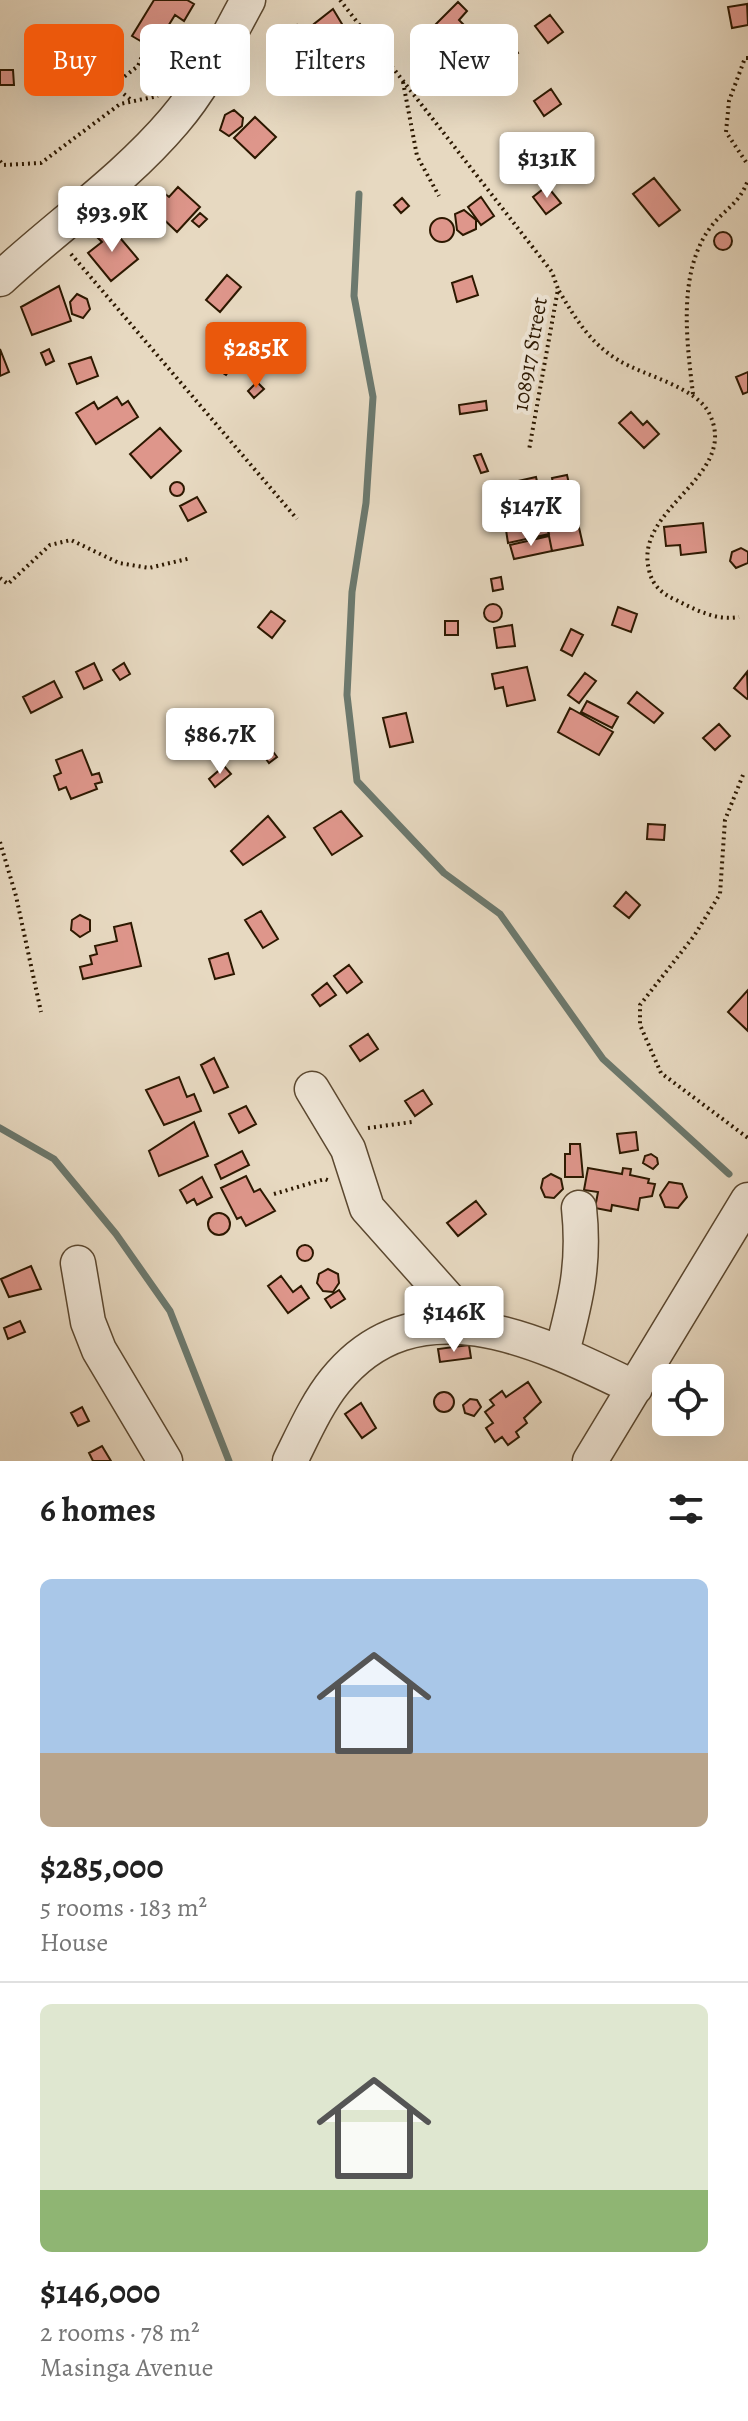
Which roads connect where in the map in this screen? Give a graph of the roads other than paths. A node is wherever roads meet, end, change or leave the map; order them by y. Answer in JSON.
{"nodes":[{"id":1,"x":248,"y":0,"type":"edge"},
{"id":2,"x":0,"y":279,"type":"edge"},
{"id":3,"x":312,"y":1089,"type":"dead end"},
{"id":4,"x":748,"y":1200,"type":"edge"},
{"id":5,"x":579,"y":1208,"type":"dead end"},
{"id":6,"x":78,"y":1263,"type":"dead end"},
{"id":7,"x":473,"y":1327,"type":"junction"},
{"id":8,"x":562,"y":1352,"type":"junction"},
{"id":9,"x":635,"y":1388,"type":"junction"},
{"id":10,"x":165,"y":1461,"type":"edge"},
{"id":11,"x":290,"y":1461,"type":"edge"},
{"id":12,"x":590,"y":1461,"type":"edge"}],
"edges":[{"from":1,"to":2,"type":"street"},
{"from":3,"to":7,"type":"street"},
{"from":4,"to":9,"type":"street"},
{"from":5,"to":8,"type":"street"},
{"from":6,"to":10,"type":"street"},
{"from":7,"to":8,"type":"street"},
{"from":7,"to":11,"type":"street"},
{"from":8,"to":9,"type":"street"},
{"from":9,"to":12,"type":"street"}]}
